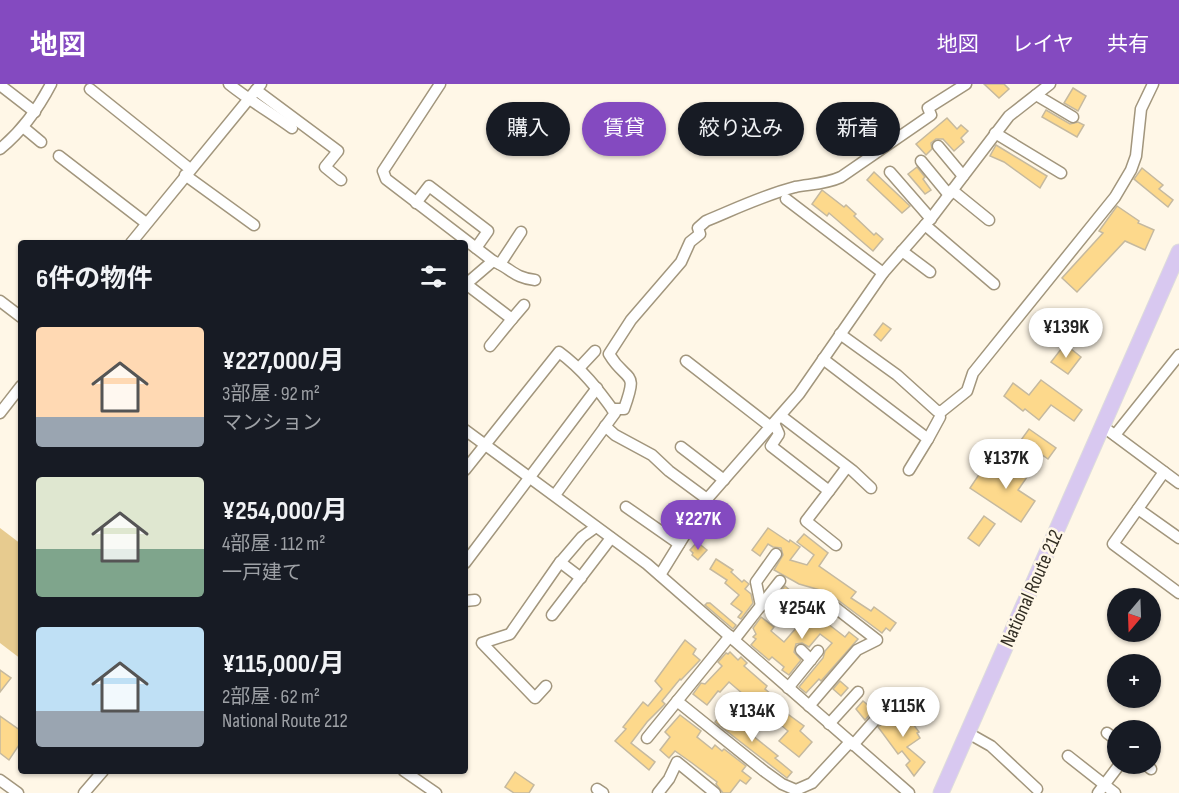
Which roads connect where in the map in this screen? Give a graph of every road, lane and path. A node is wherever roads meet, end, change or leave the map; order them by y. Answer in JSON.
{"nodes":[{"id":1,"x":51,"y":84,"type":"edge"},
{"id":2,"x":229,"y":84,"type":"edge"},
{"id":3,"x":440,"y":84,"type":"edge"},
{"id":4,"x":966,"y":84,"type":"edge"},
{"id":5,"x":1050,"y":84,"type":"edge"},
{"id":6,"x":1153,"y":84,"type":"edge"},
{"id":7,"x":0,"y":85,"type":"edge"},
{"id":8,"x":259,"y":87,"type":"edge"},
{"id":9,"x":90,"y":89,"type":"dead end"},
{"id":10,"x":1036,"y":95,"type":"junction"},
{"id":11,"x":248,"y":100,"type":"junction"},
{"id":12,"x":35,"y":112,"type":"junction"},
{"id":13,"x":1073,"y":117,"type":"dead end"},
{"id":14,"x":23,"y":128,"type":"junction"},
{"id":15,"x":292,"y":128,"type":"dead end"},
{"id":16,"x":995,"y":133,"type":"junction"},
{"id":17,"x":3,"y":142,"type":"edge"},
{"id":18,"x":41,"y":142,"type":"dead end"},
{"id":19,"x":938,"y":146,"type":"dead end"},
{"id":20,"x":58,"y":156,"type":"dead end"},
{"id":21,"x":921,"y":161,"type":"dead end"},
{"id":22,"x":188,"y":172,"type":"junction"},
{"id":23,"x":890,"y":172,"type":"dead end"},
{"id":24,"x":1061,"y":173,"type":"dead end"},
{"id":25,"x":963,"y":176,"type":"junction"},
{"id":26,"x":341,"y":180,"type":"dead end"},
{"id":27,"x":951,"y":192,"type":"junction"},
{"id":28,"x":786,"y":199,"type":"dead end"},
{"id":29,"x":416,"y":203,"type":"junction"},
{"id":30,"x":989,"y":220,"type":"dead end"},
{"id":31,"x":928,"y":222,"type":"junction"},
{"id":32,"x":146,"y":223,"type":"junction"},
{"id":33,"x":254,"y":225,"type":"dead end"},
{"id":34,"x":521,"y":232,"type":"dead end"},
{"id":35,"x":133,"y":240,"type":"edge"},
{"id":36,"x":465,"y":240,"type":"edge"},
{"id":37,"x":468,"y":242,"type":"edge"},
{"id":38,"x":476,"y":248,"type":"junction"},
{"id":39,"x":902,"y":251,"type":"junction"},
{"id":40,"x":1179,"y":252,"type":"edge"},
{"id":41,"x":497,"y":263,"type":"junction"},
{"id":42,"x":930,"y":272,"type":"dead end"},
{"id":43,"x":883,"y":273,"type":"junction"},
{"id":44,"x":535,"y":280,"type":"dead end"},
{"id":45,"x":468,"y":283,"type":"edge"},
{"id":46,"x":994,"y":284,"type":"dead end"},
{"id":47,"x":468,"y":286,"type":"edge"},
{"id":48,"x":0,"y":301,"type":"edge"},
{"id":49,"x":524,"y":305,"type":"dead end"},
{"id":50,"x":18,"y":315,"type":"edge"},
{"id":51,"x":512,"y":319,"type":"junction"},
{"id":52,"x":840,"y":334,"type":"junction"},
{"id":53,"x":490,"y":346,"type":"dead end"},
{"id":54,"x":595,"y":351,"type":"dead end"},
{"id":55,"x":1179,"y":355,"type":"edge"},
{"id":56,"x":823,"y":359,"type":"junction"},
{"id":57,"x":686,"y":361,"type":"dead end"},
{"id":58,"x":579,"y":368,"type":"junction"},
{"id":59,"x":597,"y":388,"type":"junction"},
{"id":60,"x":17,"y":401,"type":"edge"},
{"id":61,"x":612,"y":409,"type":"junction"},
{"id":62,"x":0,"y":413,"type":"edge"},
{"id":63,"x":940,"y":417,"type":"dead end"},
{"id":64,"x":775,"y":422,"type":"junction"},
{"id":65,"x":605,"y":426,"type":"junction"},
{"id":66,"x":1109,"y":431,"type":"junction"},
{"id":67,"x":468,"y":432,"type":"edge"},
{"id":68,"x":928,"y":439,"type":"junction"},
{"id":69,"x":485,"y":446,"type":"junction"},
{"id":70,"x":681,"y":447,"type":"dead end"},
{"id":71,"x":468,"y":465,"type":"edge"},
{"id":72,"x":847,"y":467,"type":"junction"},
{"id":73,"x":909,"y":470,"type":"dead end"},
{"id":74,"x":1164,"y":472,"type":"junction"},
{"id":75,"x":531,"y":477,"type":"junction"},
{"id":76,"x":724,"y":480,"type":"junction"},
{"id":77,"x":1179,"y":483,"type":"edge"},
{"id":78,"x":871,"y":488,"type":"dead end"},
{"id":79,"x":829,"y":491,"type":"junction"},
{"id":80,"x":555,"y":495,"type":"junction"},
{"id":81,"x":707,"y":499,"type":"junction"},
{"id":82,"x":626,"y":507,"type":"dead end"},
{"id":83,"x":1138,"y":509,"type":"junction"},
{"id":84,"x":596,"y":527,"type":"junction"},
{"id":85,"x":611,"y":538,"type":"junction"},
{"id":86,"x":1179,"y":538,"type":"edge"},
{"id":87,"x":679,"y":544,"type":"junction"},
{"id":88,"x":836,"y":545,"type":"dead end"},
{"id":89,"x":776,"y":554,"type":"dead end"},
{"id":90,"x":468,"y":559,"type":"edge"},
{"id":91,"x":560,"y":562,"type":"junction"},
{"id":92,"x":660,"y":575,"type":"junction"},
{"id":93,"x":581,"y":578,"type":"junction"},
{"id":94,"x":780,"y":581,"type":"dead end"},
{"id":95,"x":1179,"y":593,"type":"edge"},
{"id":96,"x":823,"y":598,"type":"dead end"},
{"id":97,"x":760,"y":606,"type":"junction"},
{"id":98,"x":552,"y":615,"type":"dead end"},
{"id":99,"x":732,"y":638,"type":"junction"},
{"id":100,"x":801,"y":651,"type":"dead end"},
{"id":101,"x":546,"y":686,"type":"dead end"},
{"id":102,"x":788,"y":688,"type":"junction"},
{"id":103,"x":858,"y":692,"type":"dead end"},
{"id":104,"x":677,"y":701,"type":"junction"},
{"id":105,"x":809,"y":706,"type":"junction"},
{"id":106,"x":882,"y":712,"type":"dead end"},
{"id":107,"x":829,"y":724,"type":"junction"},
{"id":108,"x":968,"y":733,"type":"junction"},
{"id":109,"x":647,"y":738,"type":"dead end"},
{"id":110,"x":852,"y":743,"type":"junction"},
{"id":111,"x":1068,"y":756,"type":"dead end"},
{"id":112,"x":100,"y":774,"type":"edge"},
{"id":113,"x":408,"y":774,"type":"edge"},
{"id":114,"x":1112,"y":774,"type":"edge"},
{"id":115,"x":0,"y":781,"type":"edge"},
{"id":116,"x":1037,"y":789,"type":"dead end"},
{"id":117,"x":1101,"y":789,"type":"edge"},
{"id":118,"x":18,"y":793,"type":"edge"},
{"id":119,"x":84,"y":793,"type":"edge"},
{"id":120,"x":436,"y":793,"type":"edge"},
{"id":121,"x":658,"y":793,"type":"edge"},
{"id":122,"x":715,"y":793,"type":"edge"},
{"id":123,"x":909,"y":793,"type":"edge"},
{"id":124,"x":941,"y":793,"type":"edge"},
{"id":125,"x":1115,"y":793,"type":"edge"}],
"edges":[{"from":1,"to":12,"type":"street"},
{"from":2,"to":11,"type":"street"},
{"from":3,"to":29,"type":"street"},
{"from":4,"to":61,"type":"street"},
{"from":5,"to":10,"type":"street"},
{"from":6,"to":52,"type":"street"},
{"from":7,"to":12,"type":"street"},
{"from":8,"to":11,"type":"street"},
{"from":8,"to":26,"type":"street"},
{"from":9,"to":22,"type":"street"},
{"from":10,"to":13,"type":"street"},
{"from":10,"to":16,"type":"street"},
{"from":11,"to":15,"type":"street"},
{"from":11,"to":22,"type":"street"},
{"from":12,"to":14,"type":"street"},
{"from":14,"to":17,"type":"street"},
{"from":14,"to":18,"type":"street"},
{"from":16,"to":24,"type":"street"},
{"from":16,"to":25,"type":"street"},
{"from":19,"to":25,"type":"street"},
{"from":20,"to":32,"type":"street"},
{"from":21,"to":27,"type":"street"},
{"from":22,"to":32,"type":"street"},
{"from":22,"to":33,"type":"street"},
{"from":23,"to":31,"type":"street"},
{"from":25,"to":27,"type":"street"},
{"from":27,"to":30,"type":"street"},
{"from":27,"to":31,"type":"street"},
{"from":28,"to":43,"type":"street"},
{"from":29,"to":36,"type":"street"},
{"from":29,"to":38,"type":"street"},
{"from":31,"to":39,"type":"street"},
{"from":31,"to":46,"type":"street"},
{"from":32,"to":35,"type":"street"},
{"from":34,"to":41,"type":"street"},
{"from":37,"to":38,"type":"street"},
{"from":38,"to":41,"type":"street"},
{"from":39,"to":42,"type":"street"},
{"from":39,"to":43,"type":"street"},
{"from":40,"to":66,"type":"highway","name":"National Route 212"},
{"from":41,"to":44,"type":"street"},
{"from":41,"to":45,"type":"street"},
{"from":43,"to":52,"type":"street"},
{"from":47,"to":51,"type":"street"},
{"from":48,"to":50,"type":"street"},
{"from":49,"to":51,"type":"street"},
{"from":51,"to":53,"type":"street"},
{"from":52,"to":56,"type":"street"},
{"from":54,"to":58,"type":"street"},
{"from":55,"to":66,"type":"street"},
{"from":56,"to":64,"type":"street"},
{"from":56,"to":68,"type":"street"},
{"from":57,"to":64,"type":"street"},
{"from":58,"to":59,"type":"street"},
{"from":58,"to":69,"type":"street"},
{"from":59,"to":61,"type":"street"},
{"from":59,"to":75,"type":"street"},
{"from":60,"to":62,"type":"street"},
{"from":61,"to":65,"type":"street"},
{"from":63,"to":68,"type":"street"},
{"from":64,"to":72,"type":"street"},
{"from":64,"to":76,"type":"street"},
{"from":64,"to":79,"type":"street"},
{"from":65,"to":80,"type":"street"},
{"from":65,"to":81,"type":"street"},
{"from":66,"to":74,"type":"street"},
{"from":66,"to":108,"type":"highway","name":"National Route 212"},
{"from":67,"to":69,"type":"street"},
{"from":68,"to":73,"type":"street"},
{"from":69,"to":71,"type":"street"},
{"from":69,"to":75,"type":"street"},
{"from":70,"to":76,"type":"street"},
{"from":72,"to":78,"type":"street"},
{"from":72,"to":79,"type":"street"},
{"from":74,"to":77,"type":"street"},
{"from":74,"to":83,"type":"street"},
{"from":75,"to":80,"type":"street"},
{"from":75,"to":90,"type":"street"},
{"from":76,"to":81,"type":"street"},
{"from":79,"to":88,"type":"street"},
{"from":80,"to":84,"type":"street"},
{"from":81,"to":87,"type":"street"},
{"from":82,"to":87,"type":"street"},
{"from":83,"to":86,"type":"street"},
{"from":83,"to":95,"type":"street"},
{"from":84,"to":85,"type":"street"},
{"from":84,"to":91,"type":"street"},
{"from":85,"to":92,"type":"street"},
{"from":85,"to":93,"type":"street"},
{"from":87,"to":92,"type":"street"},
{"from":89,"to":97,"type":"street"},
{"from":91,"to":93,"type":"street"},
{"from":91,"to":101,"type":"street"},
{"from":92,"to":99,"type":"street"},
{"from":93,"to":98,"type":"street"},
{"from":94,"to":97,"type":"street"},
{"from":96,"to":105,"type":"street"},
{"from":97,"to":99,"type":"street"},
{"from":99,"to":102,"type":"street"},
{"from":99,"to":104,"type":"street"},
{"from":100,"to":102,"type":"street"},
{"from":102,"to":105,"type":"street"},
{"from":103,"to":107,"type":"street"},
{"from":104,"to":109,"type":"street"},
{"from":104,"to":110,"type":"street"},
{"from":105,"to":107,"type":"street"},
{"from":106,"to":110,"type":"street"},
{"from":107,"to":110,"type":"street"},
{"from":108,"to":116,"type":"street"},
{"from":108,"to":124,"type":"highway","name":"National Route 212"},
{"from":110,"to":123,"type":"street"},
{"from":111,"to":117,"type":"street"},
{"from":112,"to":119,"type":"street"},
{"from":113,"to":120,"type":"street"},
{"from":114,"to":117,"type":"street"},
{"from":115,"to":118,"type":"street"},
{"from":117,"to":125,"type":"street"},
{"from":121,"to":122,"type":"street"}]}
